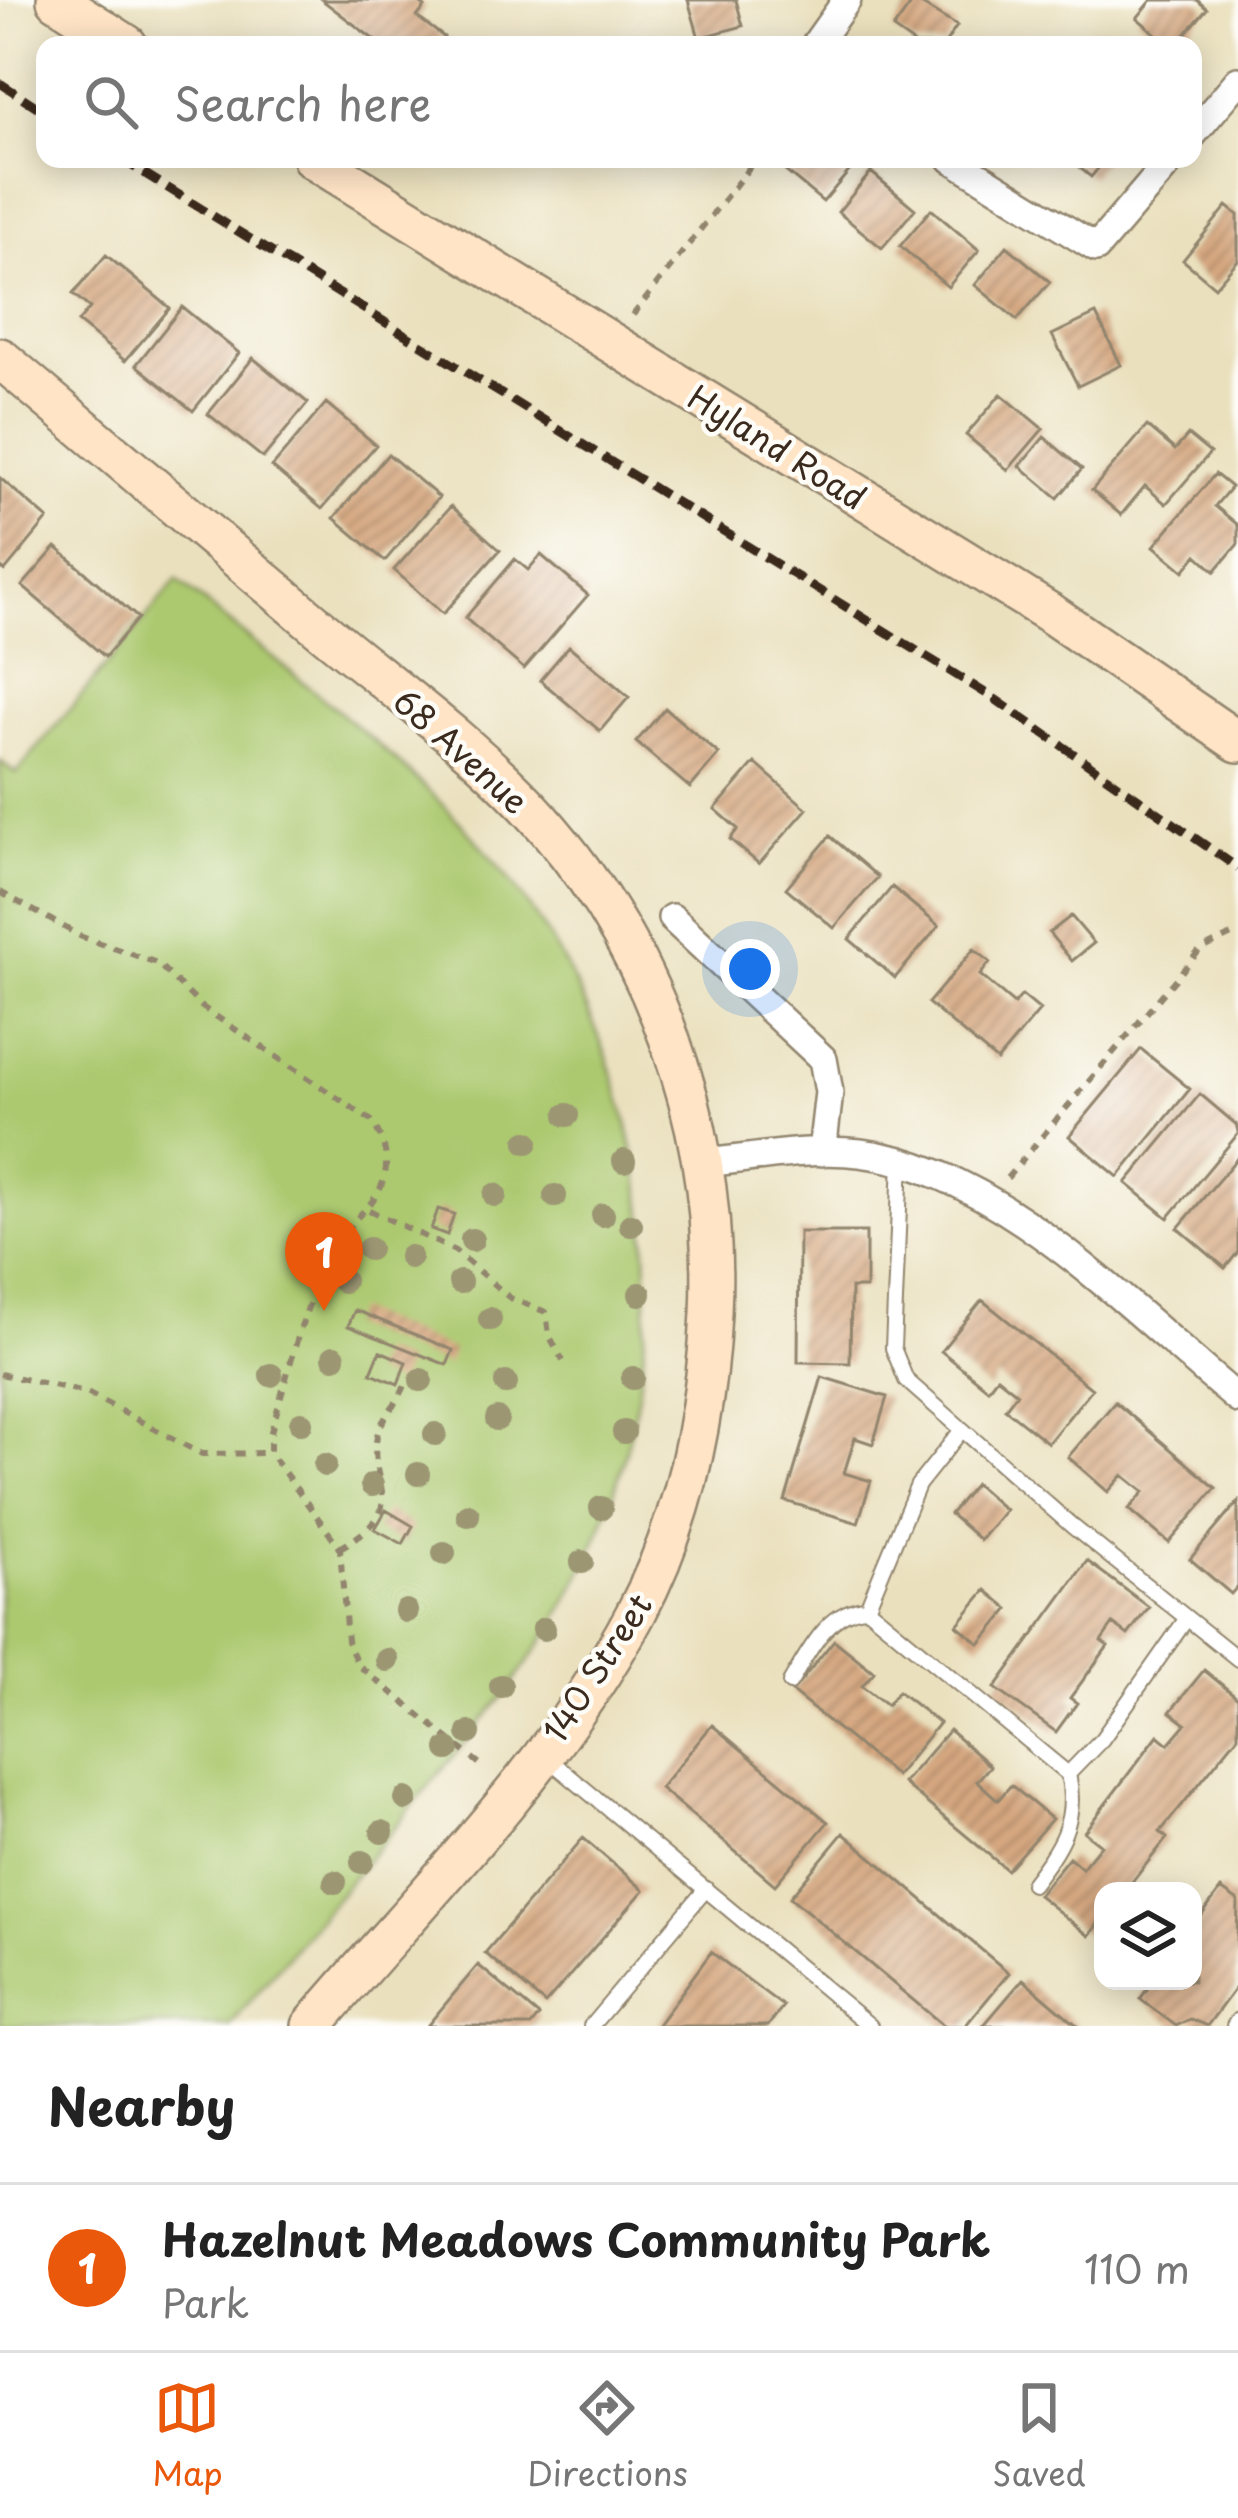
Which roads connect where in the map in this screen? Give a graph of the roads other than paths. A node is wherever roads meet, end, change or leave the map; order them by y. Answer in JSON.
{"nodes":[{"id":1,"x":57,"y":0,"type":"edge"},
{"id":2,"x":848,"y":0,"type":"edge"},
{"id":3,"x":113,"y":36,"type":"edge"},
{"id":4,"x":822,"y":36,"type":"edge"},
{"id":5,"x":1238,"y":81,"type":"edge"},
{"id":6,"x":1202,"y":123,"type":"edge"},
{"id":7,"x":328,"y":168,"type":"edge"},
{"id":8,"x":967,"y":168,"type":"edge"},
{"id":9,"x":1164,"y":168,"type":"edge"},
{"id":10,"x":0,"y":358,"type":"edge"},
{"id":11,"x":1238,"y":742,"type":"edge"},
{"id":12,"x":672,"y":918,"type":"dead end"},
{"id":13,"x":822,"y":1152,"type":"junction"},
{"id":14,"x":901,"y":1161,"type":"junction"},
{"id":15,"x":705,"y":1163,"type":"junction"},
{"id":16,"x":1238,"y":1400,"type":"edge"},
{"id":17,"x":961,"y":1431,"type":"junction"},
{"id":18,"x":867,"y":1608,"type":"junction"},
{"id":19,"x":1187,"y":1618,"type":"junction"},
{"id":20,"x":1238,"y":1659,"type":"edge"},
{"id":21,"x":790,"y":1683,"type":"dead end"},
{"id":22,"x":541,"y":1753,"type":"junction"},
{"id":23,"x":1068,"y":1774,"type":"junction"},
{"id":24,"x":1033,"y":1884,"type":"dead end"},
{"id":25,"x":706,"y":1889,"type":"junction"},
{"id":26,"x":312,"y":2026,"type":"edge"},
{"id":27,"x":591,"y":2026,"type":"edge"},
{"id":28,"x":870,"y":2026,"type":"edge"}],
"edges":[{"from":1,"to":3,"type":"street"},
{"from":2,"to":4,"type":"street"},
{"from":5,"to":6,"type":"street"},
{"from":7,"to":11,"type":"street","name":"Hyland Road"},
{"from":8,"to":9,"type":"street"},
{"from":10,"to":15,"type":"street","name":"68 Avenue"},
{"from":12,"to":13,"type":"street"},
{"from":13,"to":14,"type":"street"},
{"from":13,"to":15,"type":"street"},
{"from":14,"to":16,"type":"street"},
{"from":14,"to":17,"type":"lane"},
{"from":15,"to":22,"type":"street","name":"140 Street"},
{"from":17,"to":18,"type":"lane"},
{"from":17,"to":19,"type":"lane"},
{"from":18,"to":21,"type":"lane"},
{"from":18,"to":23,"type":"lane"},
{"from":19,"to":20,"type":"lane"},
{"from":19,"to":23,"type":"lane"},
{"from":22,"to":25,"type":"lane"},
{"from":22,"to":26,"type":"street","name":"140 Street"},
{"from":23,"to":24,"type":"lane"},
{"from":25,"to":27,"type":"lane"},
{"from":25,"to":28,"type":"lane"}]}
